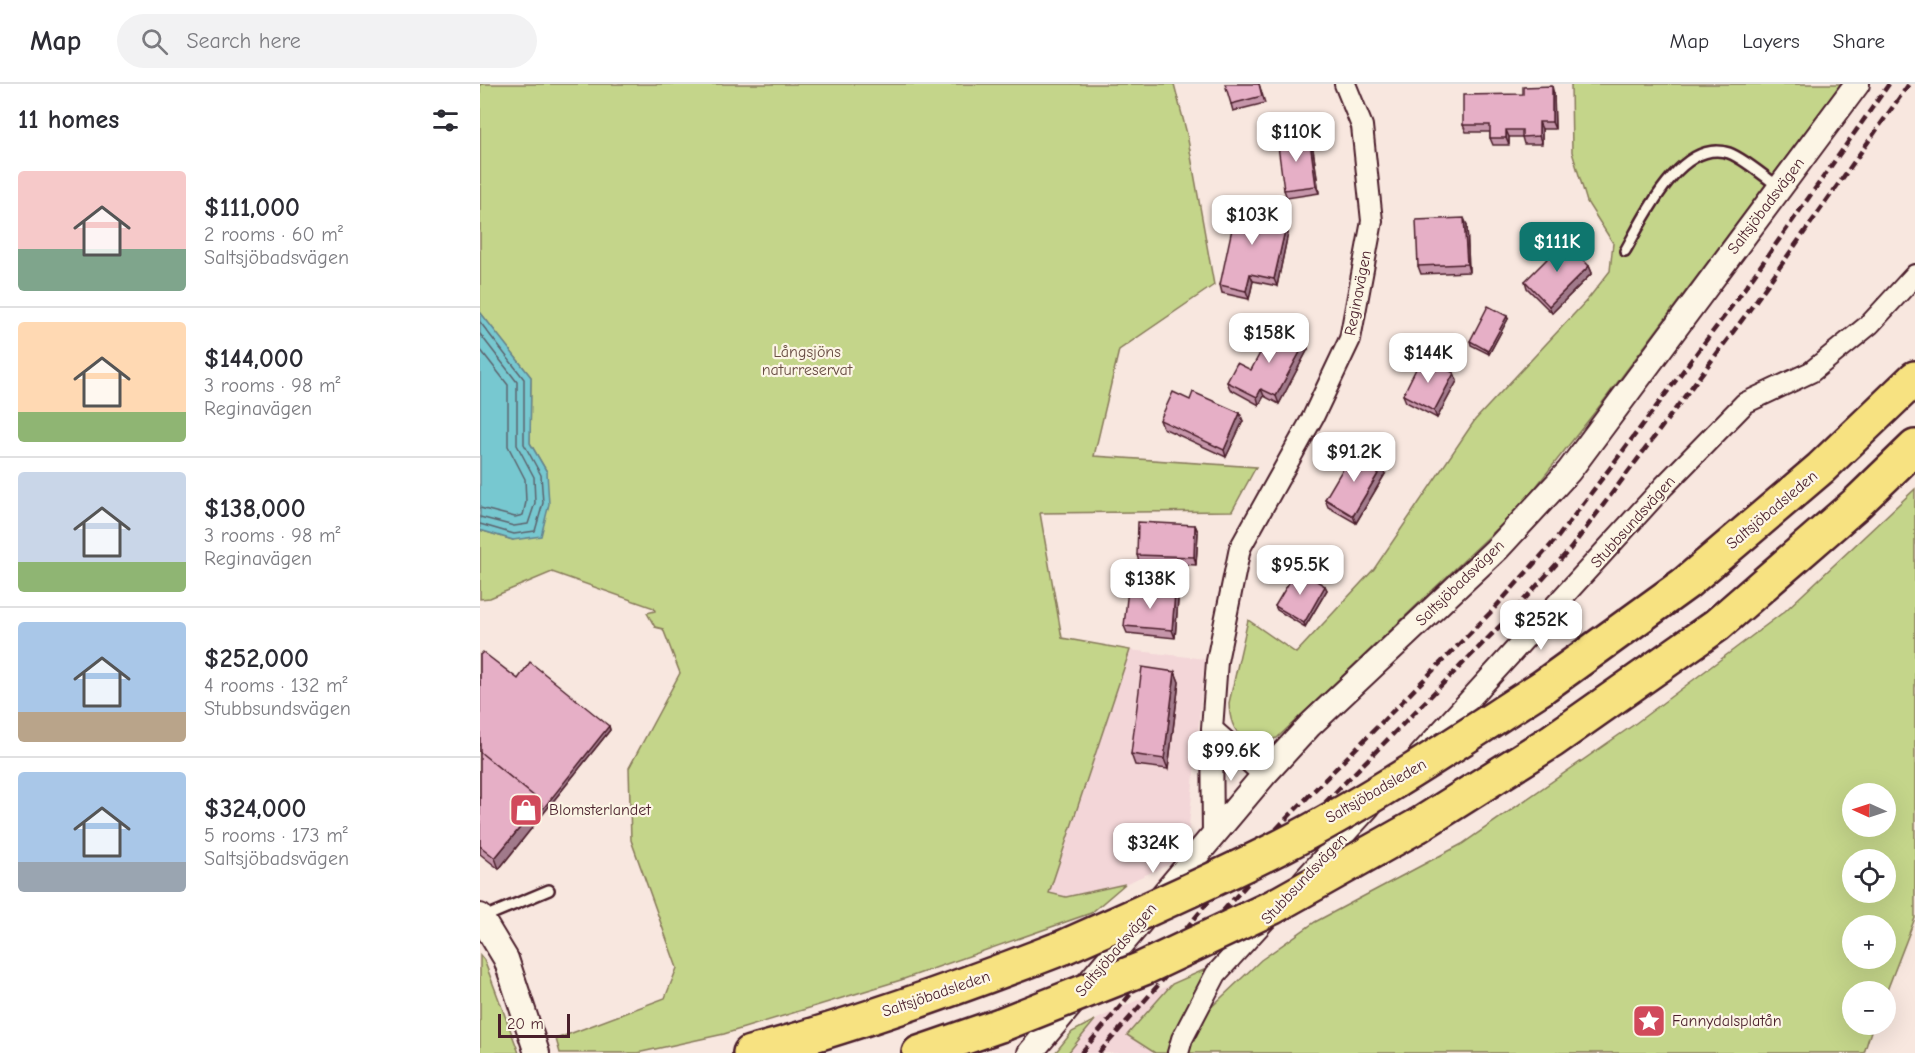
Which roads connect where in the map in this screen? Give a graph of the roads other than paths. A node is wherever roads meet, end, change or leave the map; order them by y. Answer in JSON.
{"nodes":[{"id":1,"x":1345,"y":84,"type":"edge"},
{"id":2,"x":1857,"y":84,"type":"edge"},
{"id":3,"x":1780,"y":188,"type":"junction"},
{"id":4,"x":1625,"y":251,"type":"dead end"},
{"id":5,"x":1915,"y":275,"type":"edge"},
{"id":6,"x":1915,"y":378,"type":"edge"},
{"id":7,"x":1915,"y":447,"type":"edge"},
{"id":8,"x":1212,"y":729,"type":"junction"},
{"id":9,"x":1264,"y":775,"type":"junction"},
{"id":10,"x":1213,"y":835,"type":"junction"},
{"id":11,"x":549,"y":890,"type":"dead end"},
{"id":12,"x":481,"y":917,"type":"edge"},
{"id":13,"x":537,"y":1053,"type":"edge"},
{"id":14,"x":750,"y":1053,"type":"edge"},
{"id":15,"x":919,"y":1053,"type":"edge"},
{"id":16,"x":1030,"y":1053,"type":"edge"},
{"id":17,"x":1178,"y":1053,"type":"edge"}],
"edges":[{"from":1,"to":8,"type":"street","name":"Reginavägen"},
{"from":2,"to":3,"type":"street","name":"Saltsjöbadsvägen"},
{"from":3,"to":4,"type":"lane"},
{"from":3,"to":9,"type":"street","name":"Saltsjöbadsvägen"},
{"from":5,"to":17,"type":"street","name":"Stubbsundsvägen"},
{"from":6,"to":14,"type":"highway","name":"Saltsjöbadsleden","bridge":true},
{"from":7,"to":15,"type":"highway","bridge":true},
{"from":8,"to":9,"type":"street"},
{"from":8,"to":10,"type":"street","name":"Reginavägen"},
{"from":9,"to":10,"type":"street","name":"Saltsjöbadsvägen"},
{"from":10,"to":16,"type":"street","name":"Saltsjöbadsvägen"},
{"from":11,"to":12,"type":"lane"},
{"from":12,"to":13,"type":"street"}]}
